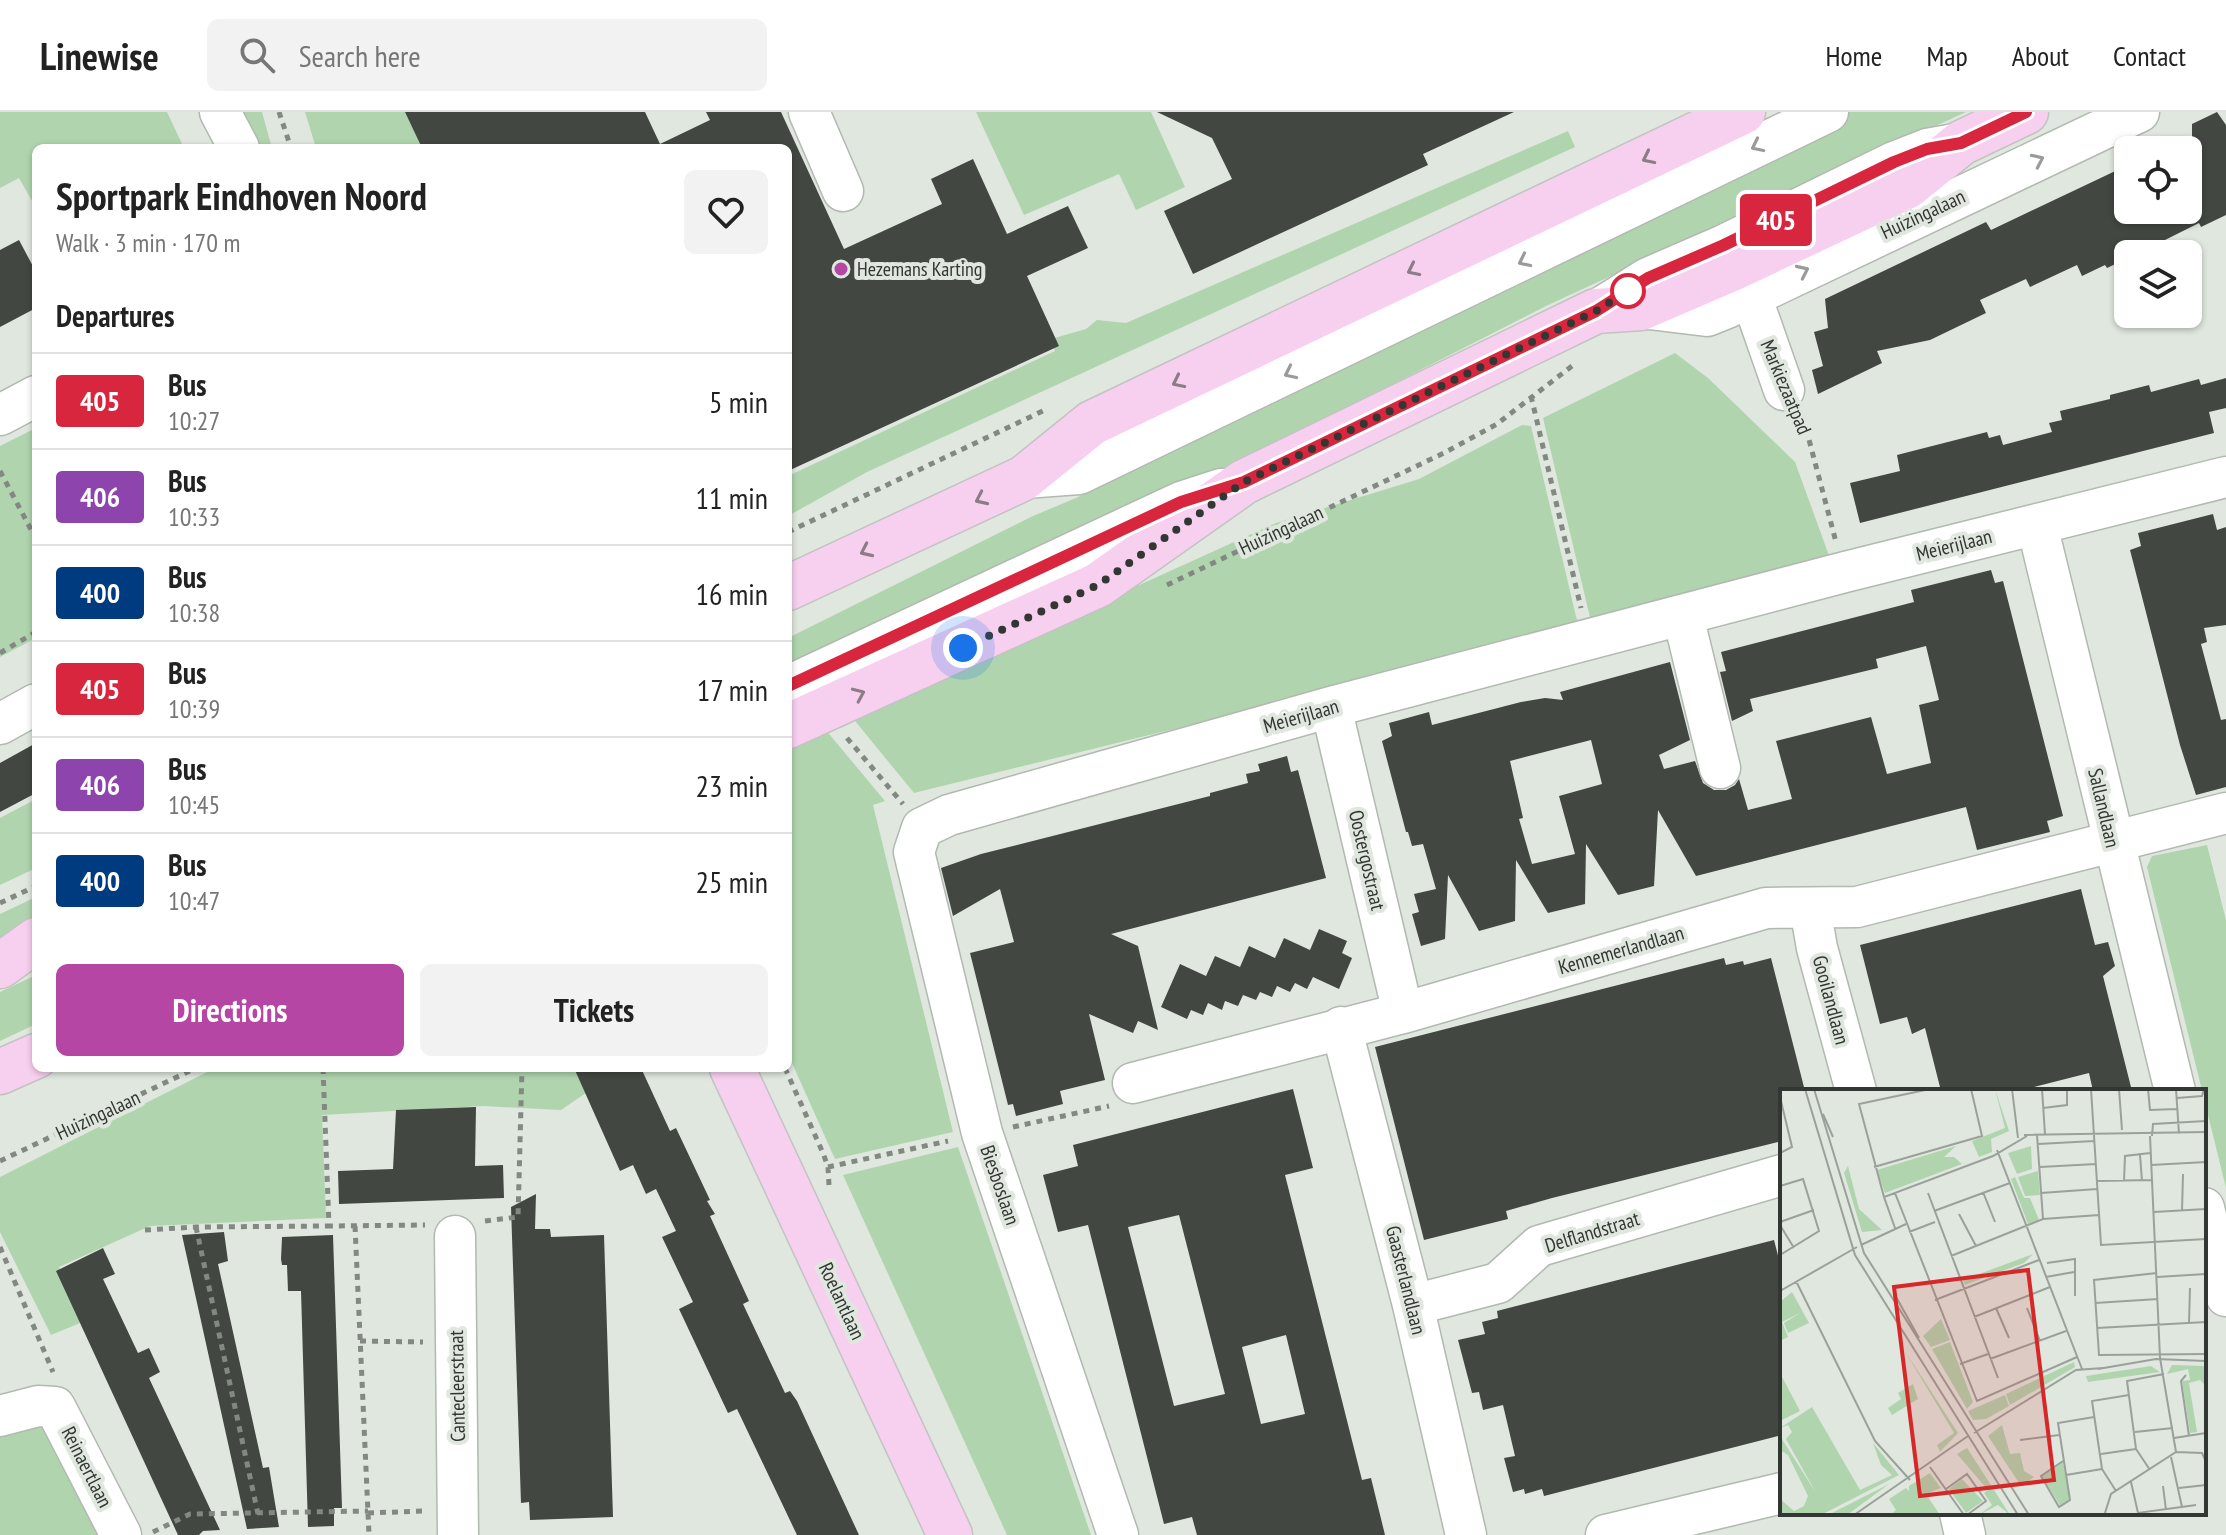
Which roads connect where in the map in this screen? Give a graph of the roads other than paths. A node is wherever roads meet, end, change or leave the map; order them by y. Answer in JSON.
{"nodes":[{"id":1,"x":220,"y":112,"type":"edge"},
{"id":2,"x":809,"y":112,"type":"edge"},
{"id":3,"x":1743,"y":112,"type":"edge"},
{"id":4,"x":1828,"y":112,"type":"edge"},
{"id":5,"x":2026,"y":112,"type":"edge"},
{"id":6,"x":2139,"y":112,"type":"edge"},
{"id":7,"x":1961,"y":143,"type":"junction"},
{"id":8,"x":237,"y":144,"type":"edge"},
{"id":9,"x":843,"y":191,"type":"dead end"},
{"id":10,"x":1751,"y":296,"type":"junction"},
{"id":11,"x":1641,"y":308,"type":"junction"},
{"id":12,"x":1596,"y":311,"type":"junction"},
{"id":13,"x":1784,"y":390,"type":"road end"},
{"id":14,"x":32,"y":398,"type":"edge"},
{"id":15,"x":0,"y":415,"type":"edge"},
{"id":16,"x":2226,"y":477,"type":"edge"},
{"id":17,"x":1024,"y":478,"type":"junction"},
{"id":18,"x":1244,"y":482,"type":"junction"},
{"id":19,"x":2037,"y":525,"type":"junction"},
{"id":20,"x":792,"y":586,"type":"edge"},
{"id":21,"x":1683,"y":616,"type":"junction"},
{"id":22,"x":792,"y":684,"type":"edge"},
{"id":23,"x":32,"y":706,"type":"edge"},
{"id":24,"x":1331,"y":707,"type":"junction"},
{"id":25,"x":0,"y":724,"type":"edge"},
{"id":26,"x":792,"y":724,"type":"edge"},
{"id":27,"x":1720,"y":768,"type":"dead end"},
{"id":28,"x":2226,"y":813,"type":"edge"},
{"id":29,"x":922,"y":828,"type":"joint"},
{"id":30,"x":2112,"y":841,"type":"junction"},
{"id":31,"x":1810,"y":908,"type":"junction"},
{"id":32,"x":1403,"y":1013,"type":"junction"},
{"id":33,"x":1341,"y":1027,"type":"junction"},
{"id":34,"x":32,"y":1058,"type":"edge"},
{"id":35,"x":0,"y":1072,"type":"edge"},
{"id":36,"x":734,"y":1072,"type":"edge"},
{"id":37,"x":1133,"y":1083,"type":"road end"},
{"id":38,"x":1855,"y":1089,"type":"edge"},
{"id":39,"x":2174,"y":1089,"type":"edge"},
{"id":40,"x":1780,"y":1176,"type":"edge"},
{"id":41,"x":2206,"y":1216,"type":"edge"},
{"id":42,"x":456,"y":1231,"type":"road end"},
{"id":43,"x":2226,"y":1296,"type":"edge"},
{"id":44,"x":1413,"y":1305,"type":"junction"},
{"id":45,"x":0,"y":1416,"type":"edge"},
{"id":46,"x":1780,"y":1493,"type":"edge"},
{"id":47,"x":1960,"y":1515,"type":"edge"},
{"id":48,"x":458,"y":1523,"type":"edge"},
{"id":49,"x":121,"y":1535,"type":"edge"},
{"id":50,"x":950,"y":1535,"type":"edge"},
{"id":51,"x":1118,"y":1535,"type":"edge"},
{"id":52,"x":1466,"y":1535,"type":"edge"},
{"id":53,"x":1606,"y":1535,"type":"edge"},
{"id":54,"x":1965,"y":1535,"type":"edge"}],
"edges":[{"from":1,"to":8,"type":"street"},
{"from":2,"to":9,"type":"street"},
{"from":3,"to":17,"type":"main road","one_way":true},
{"from":4,"to":17,"type":"street","one_way":true},
{"from":5,"to":7,"type":"main road","name":"Huizingalaan"},
{"from":10,"to":6,"type":"street","name":"Huizingalaan","one_way":true},
{"from":7,"to":11,"type":"main road","name":"Huizingalaan"},
{"from":7,"to":12,"type":"street","name":"Huizingalaan"},
{"from":10,"to":11,"type":"street","name":"Huizingalaan"},
{"from":10,"to":13,"type":"street","name":"Markiezaatpad"},
{"from":11,"to":12,"type":"main road","name":"Huizingalaan"},
{"from":12,"to":18,"type":"main road","name":"Huizingalaan"},
{"from":14,"to":15,"type":"street"},
{"from":16,"to":19,"type":"street","name":"Meierijlaan"},
{"from":17,"to":20,"type":"main road","one_way":true},
{"from":18,"to":22,"type":"street","name":"Huizingalaan"},
{"from":26,"to":18,"type":"main road","name":"Huizingalaan","one_way":true},
{"from":19,"to":21,"type":"street","name":"Meierijlaan"},
{"from":19,"to":30,"type":"street","name":"Sallandlaan"},
{"from":21,"to":24,"type":"street","name":"Meierijlaan"},
{"from":21,"to":27,"type":"street"},
{"from":23,"to":25,"type":"street"},
{"from":24,"to":29,"type":"street","name":"Meierijlaan"},
{"from":24,"to":32,"type":"street","name":"Oostergostraat"},
{"from":28,"to":30,"type":"street","name":"Kennemerlandlaan"},
{"from":29,"to":51,"type":"street","name":"Biesboslaan"},
{"from":30,"to":31,"type":"street","name":"Kennemerlandlaan"},
{"from":30,"to":39,"type":"street","name":"Sallandlaan"},
{"from":31,"to":32,"type":"street","name":"Kennemerlandlaan"},
{"from":31,"to":38,"type":"street","name":"Gooilandlaan"},
{"from":32,"to":33,"type":"street","name":"Kennemerlandlaan"},
{"from":33,"to":37,"type":"street","name":"Kennemerlandlaan"},
{"from":33,"to":44,"type":"street","name":"Gaasterlandlaan"},
{"from":34,"to":35,"type":"main road"},
{"from":36,"to":50,"type":"main road","name":"Roelantlaan"},
{"from":40,"to":44,"type":"street","name":"Delflandstraat"},
{"from":41,"to":43,"type":"street"},
{"from":42,"to":48,"type":"street","name":"Cantecleerstraat"},
{"from":44,"to":52,"type":"street","name":"Gaasterlandlaan"},
{"from":45,"to":49,"type":"street","name":"Reinaertlaan"},
{"from":46,"to":53,"type":"street"},
{"from":47,"to":54,"type":"street"}]}
